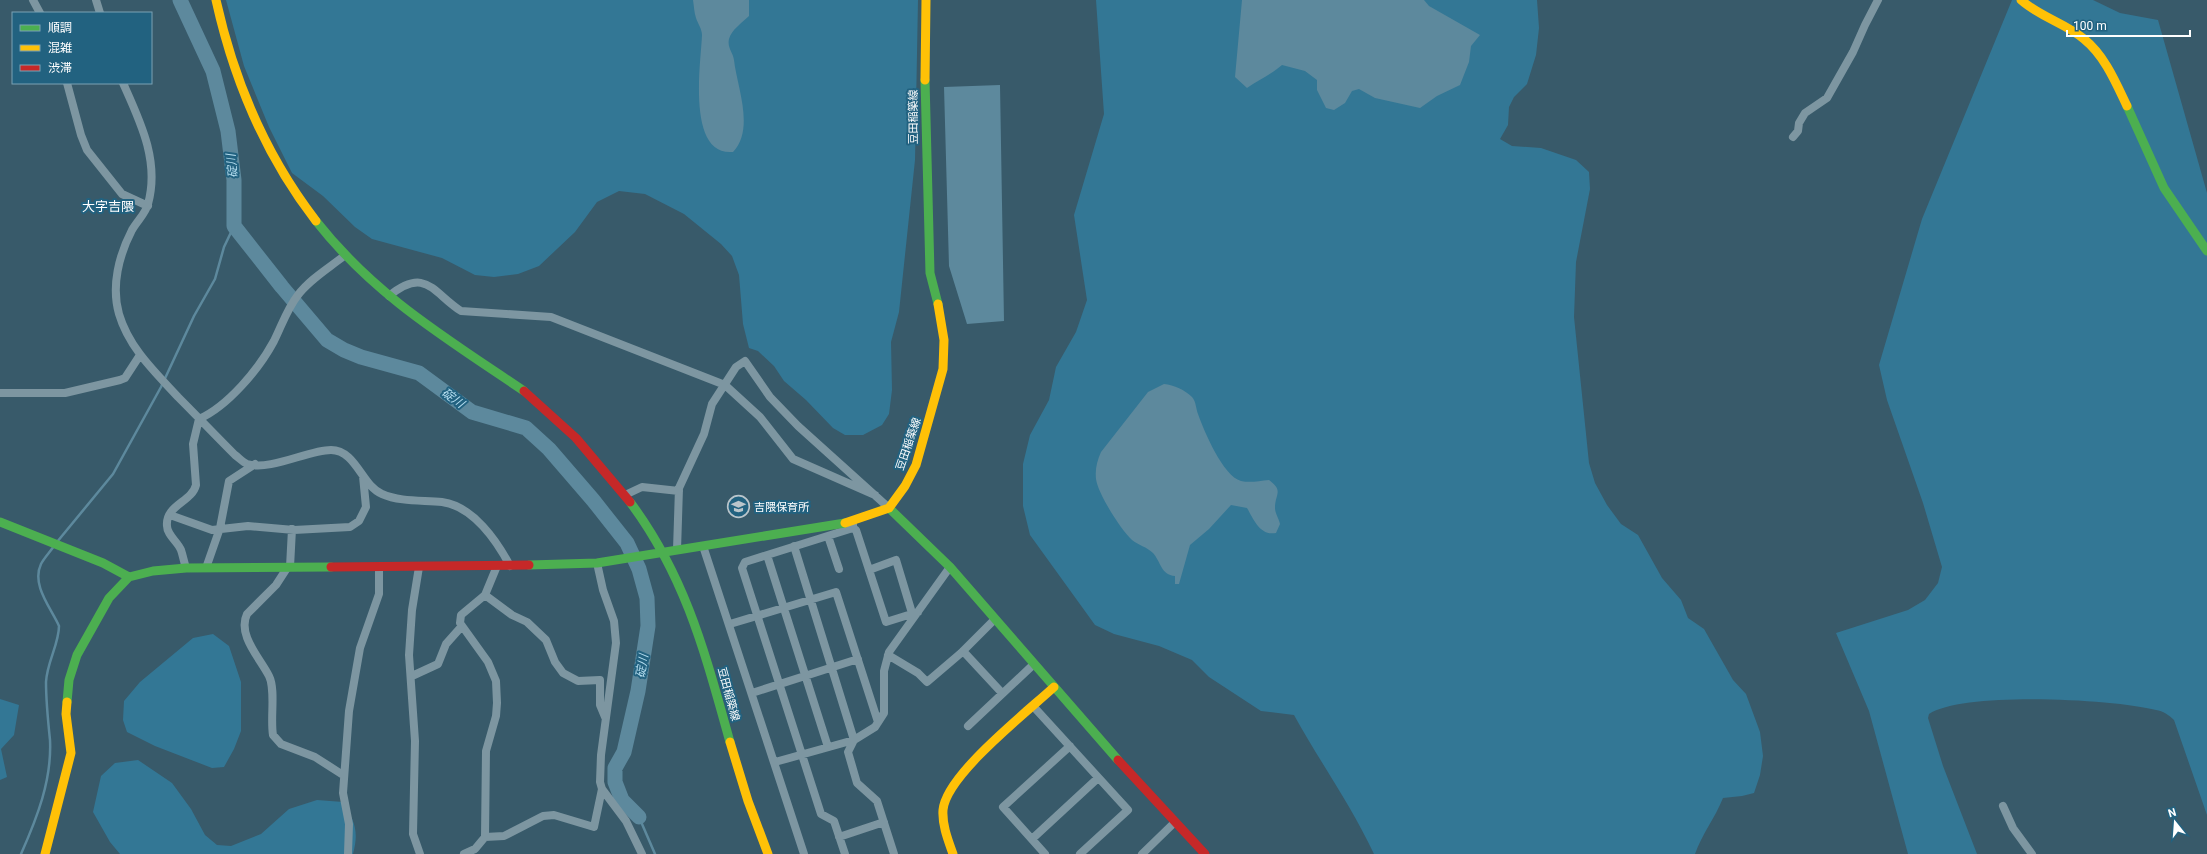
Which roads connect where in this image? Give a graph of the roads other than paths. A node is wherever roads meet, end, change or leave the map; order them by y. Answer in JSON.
{"nodes":[{"id":1,"x":33,"y":0,"type":"edge"},
{"id":2,"x":96,"y":0,"type":"edge"},
{"id":3,"x":216,"y":0,"type":"edge"},
{"id":4,"x":926,"y":0,"type":"edge"},
{"id":5,"x":1878,"y":0,"type":"edge"},
{"id":6,"x":2021,"y":0,"type":"edge"},
{"id":7,"x":39,"y":12,"type":"edge"},
{"id":8,"x":100,"y":12,"type":"edge"},
{"id":9,"x":67,"y":84,"type":"edge"},
{"id":10,"x":123,"y":84,"type":"edge"},
{"id":11,"x":1793,"y":137,"type":"dead end"},
{"id":12,"x":148,"y":206,"type":"junction"},
{"id":13,"x":2207,"y":251,"type":"edge"},
{"id":14,"x":344,"y":256,"type":"junction"},
{"id":15,"x":389,"y":296,"type":"junction"},
{"id":16,"x":140,"y":355,"type":"junction"},
{"id":17,"x":725,"y":385,"type":"junction"},
{"id":18,"x":0,"y":393,"type":"edge"},
{"id":19,"x":199,"y":419,"type":"junction"},
{"id":20,"x":255,"y":464,"type":"junction"},
{"id":21,"x":363,"y":475,"type":"junction"},
{"id":22,"x":678,"y":491,"type":"junction"},
{"id":23,"x":625,"y":495,"type":"junction"},
{"id":24,"x":875,"y":495,"type":"junction"},
{"id":25,"x":889,"y":508,"type":"junction"},
{"id":26,"x":170,"y":515,"type":"junction"},
{"id":27,"x":0,"y":522,"type":"edge"},
{"id":28,"x":853,"y":525,"type":"junction"},
{"id":29,"x":292,"y":529,"type":"junction"},
{"id":30,"x":220,"y":530,"type":"junction"},
{"id":31,"x":828,"y":536,"type":"junction"},
{"id":32,"x":703,"y":546,"type":"junction"},
{"id":33,"x":794,"y":546,"type":"junction"},
{"id":34,"x":677,"y":550,"type":"junction"},
{"id":35,"x":662,"y":552,"type":"junction"},
{"id":36,"x":767,"y":555,"type":"junction"},
{"id":37,"x":598,"y":563,"type":"junction"},
{"id":38,"x":497,"y":566,"type":"junction"},
{"id":39,"x":510,"y":566,"type":"junction"},
{"id":40,"x":379,"y":567,"type":"junction"},
{"id":41,"x":419,"y":567,"type":"junction"},
{"id":42,"x":950,"y":567,"type":"junction"},
{"id":43,"x":186,"y":568,"type":"junction"},
{"id":44,"x":206,"y":568,"type":"junction"},
{"id":45,"x":289,"y":568,"type":"junction"},
{"id":46,"x":839,"y":569,"type":"dead end"},
{"id":47,"x":869,"y":570,"type":"junction"},
{"id":48,"x":129,"y":578,"type":"junction"},
{"id":49,"x":485,"y":595,"type":"junction"},
{"id":50,"x":810,"y":599,"type":"junction"},
{"id":51,"x":784,"y":608,"type":"junction"},
{"id":52,"x":915,"y":613,"type":"junction"},
{"id":53,"x":758,"y":616,"type":"junction"},
{"id":54,"x":995,"y":619,"type":"junction"},
{"id":55,"x":730,"y":624,"type":"junction"},
{"id":56,"x":462,"y":626,"type":"junction"},
{"id":57,"x":963,"y":651,"type":"junction"},
{"id":58,"x":888,"y":655,"type":"junction"},
{"id":59,"x":858,"y":659,"type":"junction"},
{"id":60,"x":1034,"y":664,"type":"junction"},
{"id":61,"x":832,"y":668,"type":"junction"},
{"id":62,"x":412,"y":676,"type":"junction"},
{"id":63,"x":806,"y":676,"type":"junction"},
{"id":64,"x":779,"y":684,"type":"junction"},
{"id":65,"x":1054,"y":687,"type":"junction"},
{"id":66,"x":752,"y":692,"type":"junction"},
{"id":67,"x":1002,"y":693,"type":"junction"},
{"id":68,"x":1033,"y":706,"type":"junction"},
{"id":69,"x":606,"y":720,"type":"junction"},
{"id":70,"x":878,"y":722,"type":"junction"},
{"id":71,"x":968,"y":726,"type":"dead end"},
{"id":72,"x":854,"y":740,"type":"junction"},
{"id":73,"x":1070,"y":746,"type":"junction"},
{"id":74,"x":828,"y":747,"type":"junction"},
{"id":75,"x":801,"y":754,"type":"junction"},
{"id":76,"x":776,"y":762,"type":"junction"},
{"id":77,"x":343,"y":775,"type":"junction"},
{"id":78,"x":1098,"y":778,"type":"junction"},
{"id":79,"x":602,"y":789,"type":"junction"},
{"id":80,"x":2003,"y":806,"type":"dead end"},
{"id":81,"x":884,"y":822,"type":"junction"},
{"id":82,"x":1175,"y":822,"type":"junction"},
{"id":83,"x":840,"y":836,"type":"junction"},
{"id":84,"x":485,"y":837,"type":"junction"},
{"id":85,"x":1032,"y":839,"type":"junction"},
{"id":86,"x":45,"y":854,"type":"edge"},
{"id":87,"x":348,"y":854,"type":"edge"},
{"id":88,"x":420,"y":854,"type":"edge"},
{"id":89,"x":464,"y":854,"type":"edge"},
{"id":90,"x":642,"y":854,"type":"edge"},
{"id":91,"x":768,"y":854,"type":"edge"},
{"id":92,"x":804,"y":854,"type":"edge"},
{"id":93,"x":845,"y":854,"type":"edge"},
{"id":94,"x":894,"y":854,"type":"edge"},
{"id":95,"x":953,"y":854,"type":"edge"},
{"id":96,"x":1045,"y":854,"type":"edge"},
{"id":97,"x":1080,"y":854,"type":"edge"},
{"id":98,"x":1142,"y":854,"type":"edge"},
{"id":99,"x":1205,"y":854,"type":"edge"},
{"id":100,"x":2032,"y":854,"type":"edge"}],
"edges":[{"from":1,"to":7,"type":"street"},
{"from":2,"to":8,"type":"street"},
{"from":3,"to":14,"type":"street","name":"豆田稲築線"},
{"from":4,"to":25,"type":"street","name":"豆田稲築線"},
{"from":5,"to":11,"type":"street"},
{"from":6,"to":13,"type":"street"},
{"from":9,"to":12,"type":"street"},
{"from":10,"to":12,"type":"street"},
{"from":12,"to":16,"type":"street"},
{"from":14,"to":15,"type":"street","name":"豆田稲築線"},
{"from":14,"to":19,"type":"street"},
{"from":15,"to":17,"type":"street"},
{"from":15,"to":23,"type":"street","name":"豆田稲築線"},
{"from":16,"to":18,"type":"street"},
{"from":16,"to":19,"type":"street"},
{"from":17,"to":22,"type":"street"},
{"from":17,"to":24,"type":"street"},
{"from":17,"to":24,"type":"street"},
{"from":19,"to":20,"type":"street"},
{"from":19,"to":26,"type":"street"},
{"from":20,"to":21,"type":"street"},
{"from":20,"to":30,"type":"street"},
{"from":21,"to":29,"type":"street"},
{"from":21,"to":39,"type":"street"},
{"from":22,"to":23,"type":"street"},
{"from":22,"to":34,"type":"street"},
{"from":23,"to":35,"type":"street","name":"豆田稲築線"},
{"from":24,"to":25,"type":"street"},
{"from":25,"to":28,"type":"street"},
{"from":25,"to":42,"type":"street"},
{"from":26,"to":30,"type":"street"},
{"from":26,"to":43,"type":"street"},
{"from":27,"to":48,"type":"street"},
{"from":28,"to":31,"type":"street"},
{"from":28,"to":32,"type":"street"},
{"from":28,"to":47,"type":"street"},
{"from":29,"to":30,"type":"street"},
{"from":29,"to":45,"type":"street"},
{"from":30,"to":44,"type":"street"},
{"from":31,"to":33,"type":"street"},
{"from":31,"to":46,"type":"street"},
{"from":32,"to":34,"type":"street"},
{"from":32,"to":55,"type":"street"},
{"from":33,"to":36,"type":"street"},
{"from":33,"to":50,"type":"street"},
{"from":34,"to":35,"type":"street"},
{"from":35,"to":37,"type":"street"},
{"from":35,"to":91,"type":"street","name":"豆田稲築線"},
{"from":36,"to":51,"type":"street"},
{"from":36,"to":53,"type":"street"},
{"from":37,"to":39,"type":"street"},
{"from":37,"to":69,"type":"street"},
{"from":38,"to":39,"type":"street"},
{"from":38,"to":41,"type":"street"},
{"from":38,"to":49,"type":"street"},
{"from":40,"to":41,"type":"street"},
{"from":40,"to":45,"type":"street"},
{"from":40,"to":77,"type":"street"},
{"from":41,"to":62,"type":"street"},
{"from":42,"to":52,"type":"street"},
{"from":42,"to":54,"type":"street"},
{"from":43,"to":44,"type":"street"},
{"from":43,"to":48,"type":"street"},
{"from":44,"to":45,"type":"street"},
{"from":45,"to":77,"type":"street"},
{"from":47,"to":52,"type":"street"},
{"from":47,"to":52,"type":"street"},
{"from":48,"to":86,"type":"street"},
{"from":49,"to":56,"type":"street"},
{"from":49,"to":69,"type":"street"},
{"from":50,"to":51,"type":"street"},
{"from":50,"to":59,"type":"street"},
{"from":50,"to":61,"type":"street"},
{"from":51,"to":53,"type":"street"},
{"from":51,"to":63,"type":"street"},
{"from":52,"to":58,"type":"street"},
{"from":53,"to":55,"type":"street"},
{"from":53,"to":64,"type":"street"},
{"from":54,"to":57,"type":"street"},
{"from":54,"to":60,"type":"street"},
{"from":55,"to":66,"type":"street"},
{"from":56,"to":62,"type":"street"},
{"from":56,"to":84,"type":"street"},
{"from":57,"to":58,"type":"street"},
{"from":57,"to":67,"type":"street"},
{"from":58,"to":70,"type":"street"},
{"from":59,"to":61,"type":"street"},
{"from":59,"to":70,"type":"street"},
{"from":60,"to":65,"type":"street"},
{"from":60,"to":67,"type":"street"},
{"from":61,"to":63,"type":"street"},
{"from":61,"to":72,"type":"street"},
{"from":62,"to":88,"type":"street"},
{"from":63,"to":64,"type":"street"},
{"from":63,"to":74,"type":"street"},
{"from":64,"to":66,"type":"street"},
{"from":64,"to":75,"type":"street"},
{"from":65,"to":68,"type":"street"},
{"from":65,"to":82,"type":"street"},
{"from":66,"to":76,"type":"street"},
{"from":67,"to":71,"type":"street"},
{"from":68,"to":73,"type":"street"},
{"from":68,"to":95,"type":"street"},
{"from":69,"to":79,"type":"street"},
{"from":70,"to":72,"type":"street"},
{"from":72,"to":74,"type":"street"},
{"from":72,"to":81,"type":"street"},
{"from":73,"to":78,"type":"street"},
{"from":73,"to":85,"type":"street"},
{"from":74,"to":75,"type":"street"},
{"from":75,"to":76,"type":"street"},
{"from":75,"to":83,"type":"street"},
{"from":76,"to":92,"type":"street"},
{"from":77,"to":87,"type":"street"},
{"from":78,"to":85,"type":"street"},
{"from":78,"to":97,"type":"street"},
{"from":79,"to":84,"type":"street"},
{"from":79,"to":90,"type":"street"},
{"from":80,"to":100,"type":"street"},
{"from":81,"to":83,"type":"street"},
{"from":81,"to":94,"type":"street"},
{"from":82,"to":98,"type":"street"},
{"from":82,"to":99,"type":"street"},
{"from":83,"to":93,"type":"street"},
{"from":84,"to":89,"type":"street"},
{"from":85,"to":96,"type":"street"}]}
